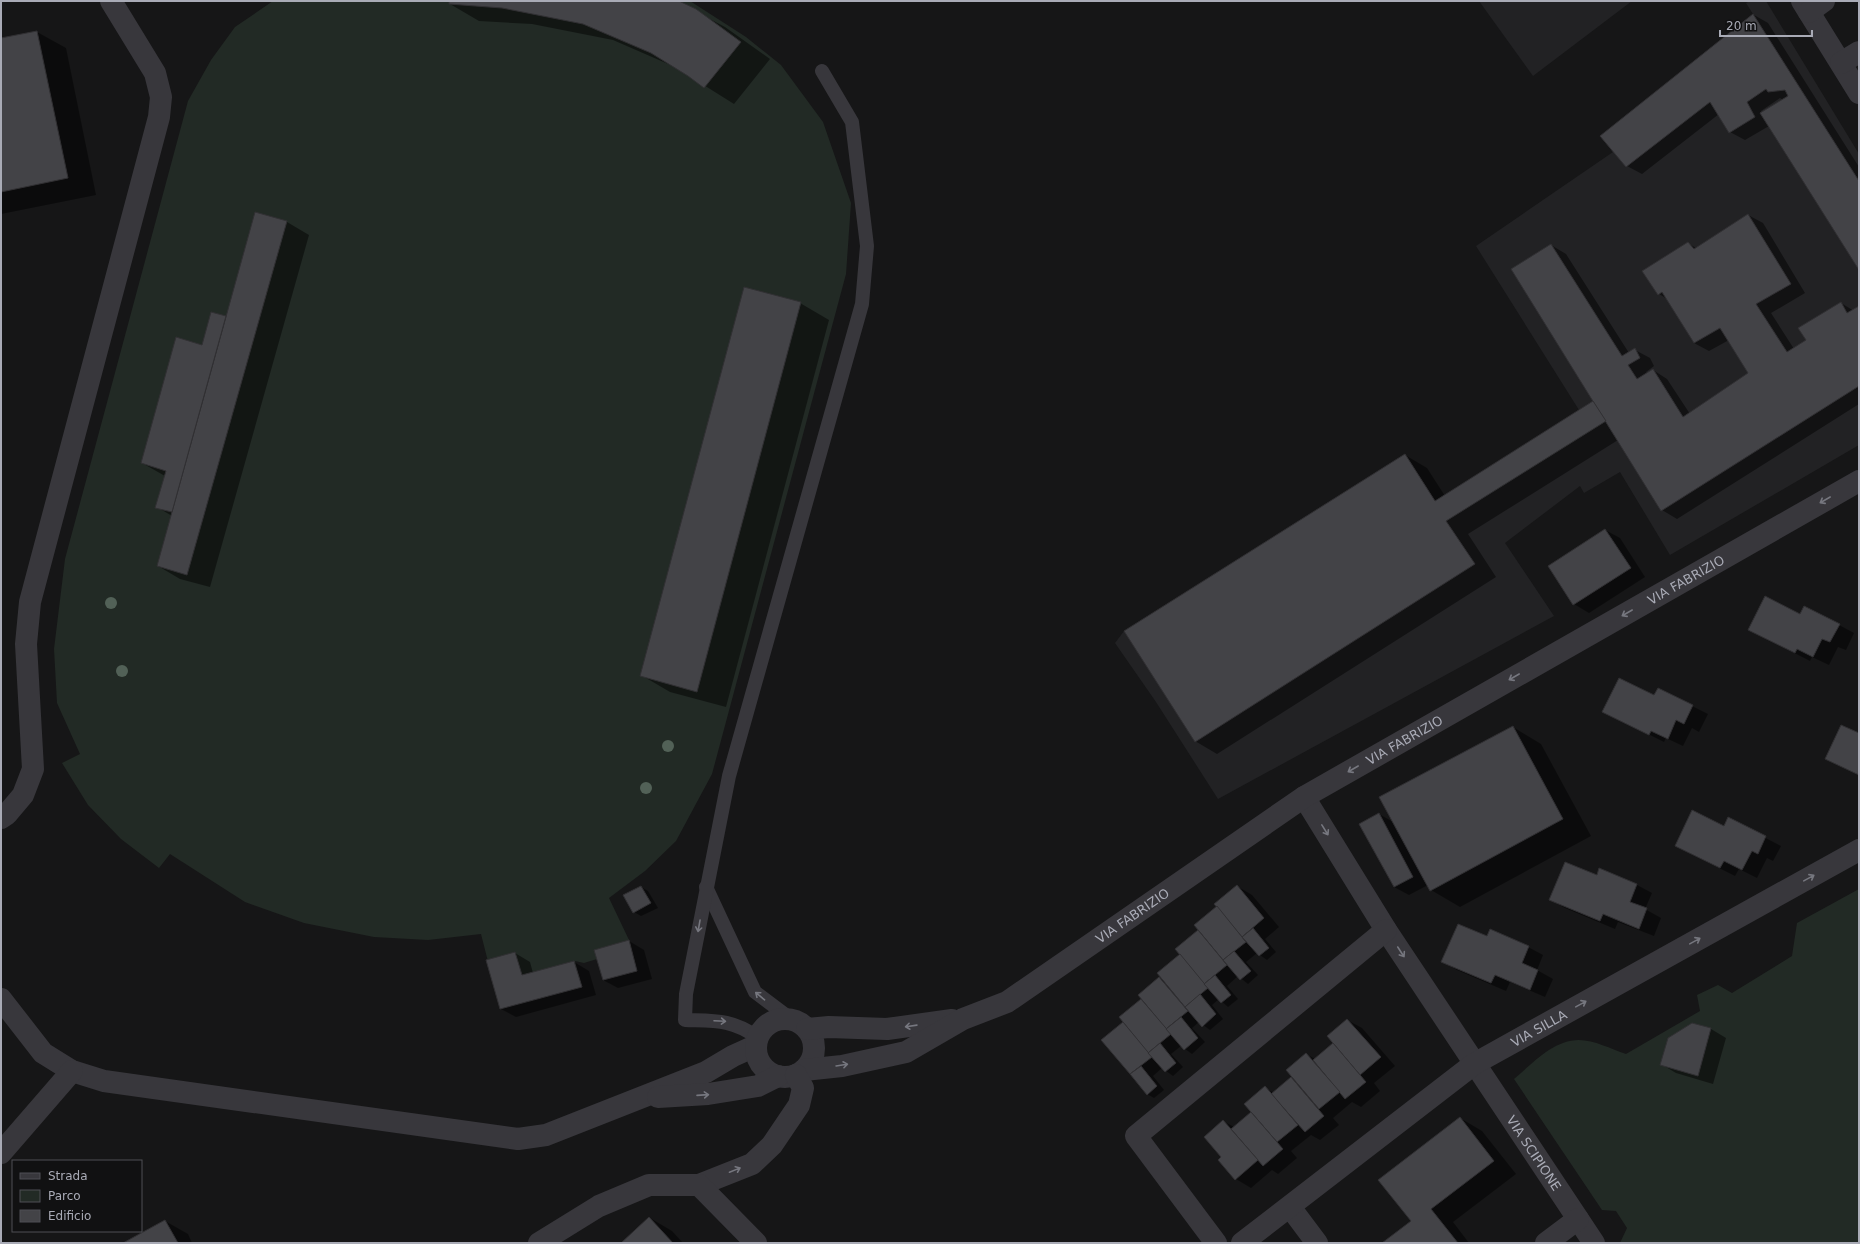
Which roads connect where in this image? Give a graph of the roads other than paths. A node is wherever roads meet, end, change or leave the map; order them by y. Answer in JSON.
{"nodes":[{"id":1,"x":111,"y":1,"type":"edge"},
{"id":2,"x":1812,"y":5,"type":"edge"},
{"id":3,"x":1850,"y":58,"type":"edge"},
{"id":4,"x":822,"y":71,"type":"dead end"},
{"id":5,"x":1859,"y":93,"type":"edge"},
{"id":6,"x":1859,"y":481,"type":"edge"},
{"id":7,"x":1304,"y":797,"type":"junction"},
{"id":8,"x":1,"y":818,"type":"edge"},
{"id":9,"x":1859,"y":850,"type":"edge"},
{"id":10,"x":706,"y":887,"type":"junction"},
{"id":11,"x":1386,"y":930,"type":"junction"},
{"id":12,"x":1,"y":999,"type":"edge"},
{"id":13,"x":963,"y":1019,"type":"junction"},
{"id":14,"x":799,"y":1024,"type":"junction"},
{"id":15,"x":756,"y":1042,"type":"junction"},
{"id":16,"x":1474,"y":1064,"type":"junction"},
{"id":17,"x":72,"y":1072,"type":"junction"},
{"id":18,"x":792,"y":1074,"type":"junction"},
{"id":19,"x":636,"y":1098,"type":"junction"},
{"id":20,"x":1,"y":1153,"type":"edge"},
{"id":21,"x":699,"y":1185,"type":"junction"},
{"id":22,"x":1290,"y":1207,"type":"junction"},
{"id":23,"x":1578,"y":1220,"type":"junction"},
{"id":24,"x":539,"y":1243,"type":"edge"},
{"id":25,"x":756,"y":1243,"type":"edge"},
{"id":26,"x":1216,"y":1243,"type":"edge"},
{"id":27,"x":1242,"y":1243,"type":"edge"},
{"id":28,"x":1317,"y":1243,"type":"edge"},
{"id":29,"x":1546,"y":1243,"type":"edge"},
{"id":30,"x":1594,"y":1243,"type":"edge"}],
"edges":[{"from":1,"to":8,"type":"street"},
{"from":2,"to":3,"type":"street"},
{"from":3,"to":5,"type":"street"},
{"from":4,"to":10,"type":"lane"},
{"from":6,"to":7,"type":"street","name":"VIA FABRIZIO","one_way":true},
{"from":7,"to":11,"type":"street","name":"VIA SCIPIONE","one_way":true},
{"from":7,"to":13,"type":"street","name":"VIA FABRIZIO"},
{"from":16,"to":9,"type":"street","name":"VIA SILLA","one_way":true},
{"from":14,"to":10,"type":"lane","one_way":true},
{"from":10,"to":15,"type":"lane","one_way":true},
{"from":11,"to":16,"type":"street","name":"VIA SCIPIONE","one_way":true},
{"from":11,"to":26,"type":"street"},
{"from":12,"to":17,"type":"street"},
{"from":13,"to":14,"type":"street","one_way":true},
{"from":18,"to":13,"type":"street","one_way":true},
{"from":14,"to":15,"type":"street"},
{"from":14,"to":18,"type":"street"},
{"from":15,"to":18,"type":"street"},
{"from":15,"to":19,"type":"street"},
{"from":16,"to":22,"type":"street","name":"VIA SILLA"},
{"from":16,"to":23,"type":"street","name":"VIA SCIPIONE"},
{"from":17,"to":19,"type":"street"},
{"from":17,"to":20,"type":"street"},
{"from":19,"to":18,"type":"street","one_way":true},
{"from":21,"to":18,"type":"street","one_way":true},
{"from":21,"to":24,"type":"street"},
{"from":21,"to":25,"type":"street"},
{"from":22,"to":27,"type":"street","name":"VIA SILLA"},
{"from":22,"to":28,"type":"street"},
{"from":23,"to":29,"type":"street"},
{"from":23,"to":30,"type":"street","name":"VIA SCIPIONE"}]}
